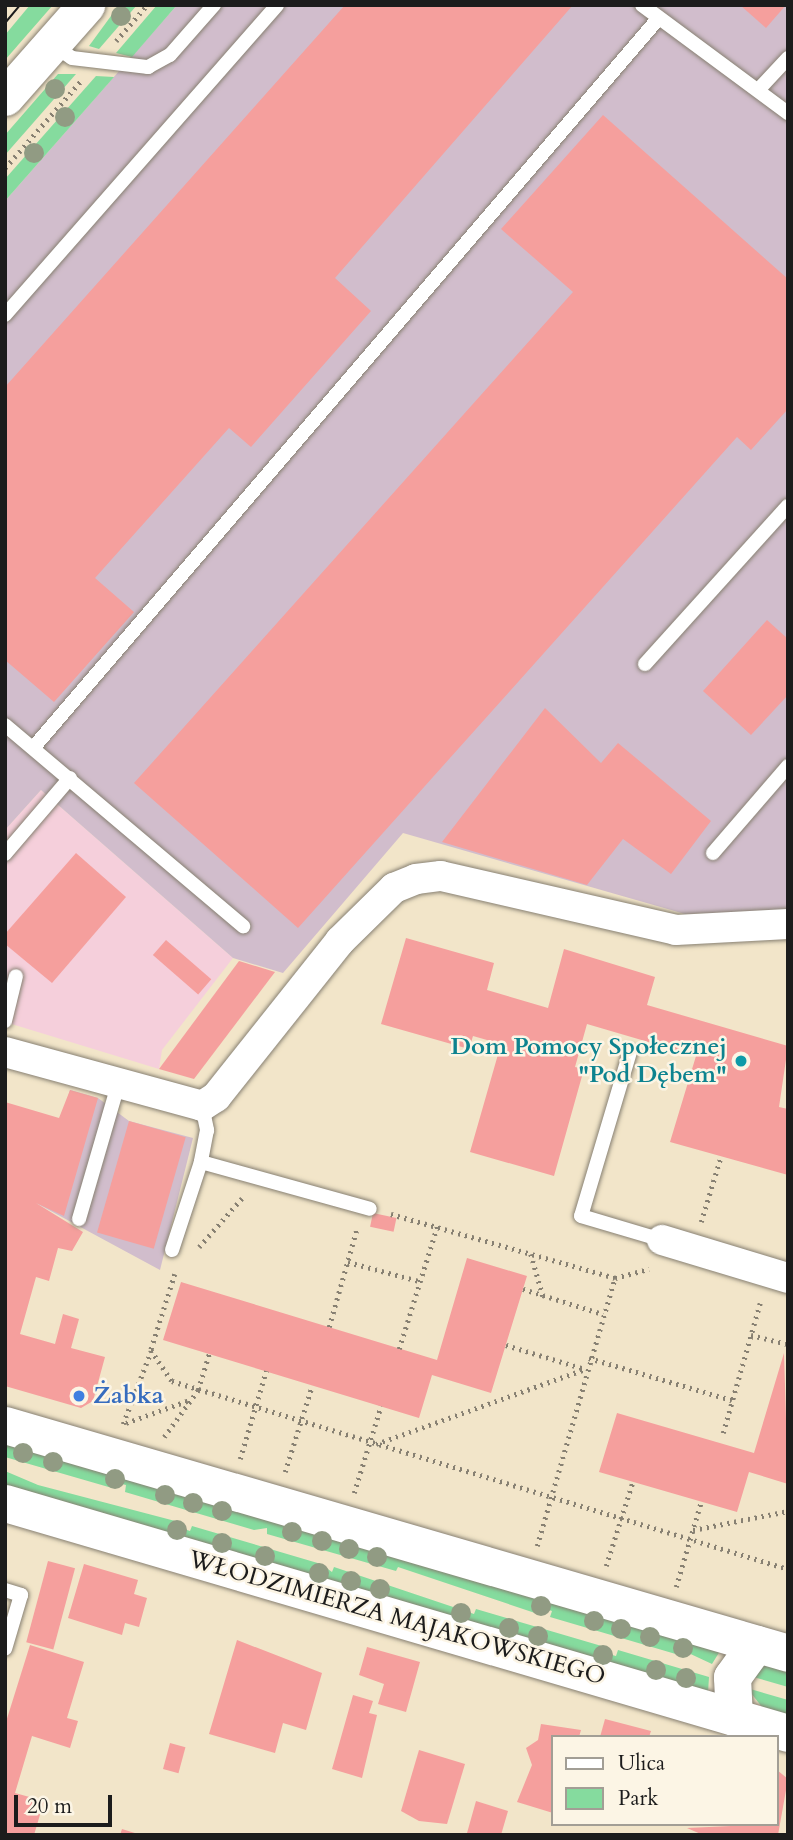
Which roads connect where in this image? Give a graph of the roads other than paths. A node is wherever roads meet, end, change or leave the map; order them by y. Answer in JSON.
{"nodes":[{"id":1,"x":86,"y":5,"type":"edge"},
{"id":2,"x":214,"y":5,"type":"edge"},
{"id":3,"x":277,"y":5,"type":"edge"},
{"id":4,"x":642,"y":5,"type":"edge"},
{"id":5,"x":658,"y":19,"type":"junction"},
{"id":6,"x":52,"y":44,"type":"junction"},
{"id":7,"x":788,"y":58,"type":"edge"},
{"id":8,"x":760,"y":88,"type":"junction"},
{"id":9,"x":5,"y":97,"type":"edge"},
{"id":10,"x":788,"y":113,"type":"edge"},
{"id":11,"x":5,"y":315,"type":"edge"},
{"id":12,"x":788,"y":506,"type":"edge"},
{"id":13,"x":645,"y":664,"type":"dead end"},
{"id":14,"x":5,"y":725,"type":"edge"},
{"id":15,"x":34,"y":747,"type":"junction"},
{"id":16,"x":788,"y":766,"type":"edge"},
{"id":17,"x":70,"y":778,"type":"junction"},
{"id":18,"x":713,"y":853,"type":"dead end"},
{"id":19,"x":5,"y":854,"type":"edge"},
{"id":20,"x":788,"y":924,"type":"edge"},
{"id":21,"x":243,"y":926,"type":"dead end"},
{"id":22,"x":16,"y":976,"type":"dead end"},
{"id":23,"x":5,"y":1021,"type":"edge"},
{"id":24,"x":5,"y":1052,"type":"edge"},
{"id":25,"x":630,"y":1052,"type":"dead end"},
{"id":26,"x":117,"y":1088,"type":"junction"},
{"id":27,"x":202,"y":1106,"type":"junction"},
{"id":28,"x":201,"y":1162,"type":"junction"},
{"id":29,"x":366,"y":1210,"type":"road end"},
{"id":30,"x":79,"y":1219,"type":"dead end"},
{"id":31,"x":662,"y":1240,"type":"joint"},
{"id":32,"x":172,"y":1250,"type":"dead end"},
{"id":33,"x":788,"y":1278,"type":"edge"},
{"id":34,"x":5,"y":1424,"type":"edge"},
{"id":35,"x":5,"y":1503,"type":"edge"},
{"id":36,"x":5,"y":1590,"type":"edge"},
{"id":37,"x":5,"y":1649,"type":"edge"},
{"id":38,"x":772,"y":1649,"type":"edge"},
{"id":39,"x":734,"y":1717,"type":"junction"},
{"id":40,"x":788,"y":1733,"type":"edge"}],
"edges":[{"from":1,"to":6,"type":"street"},
{"from":2,"to":6,"type":"lane"},
{"from":3,"to":11,"type":"lane"},
{"from":4,"to":5,"type":"lane"},
{"from":5,"to":8,"type":"lane"},
{"from":5,"to":15,"type":"lane"},
{"from":6,"to":9,"type":"street"},
{"from":7,"to":8,"type":"lane"},
{"from":8,"to":10,"type":"lane"},
{"from":12,"to":13,"type":"lane"},
{"from":14,"to":15,"type":"lane"},
{"from":15,"to":17,"type":"lane"},
{"from":16,"to":18,"type":"lane"},
{"from":17,"to":19,"type":"lane"},
{"from":17,"to":21,"type":"lane"},
{"from":20,"to":27,"type":"street"},
{"from":22,"to":23,"type":"lane"},
{"from":24,"to":26,"type":"street"},
{"from":25,"to":31,"type":"lane"},
{"from":26,"to":27,"type":"street"},
{"from":26,"to":30,"type":"lane"},
{"from":27,"to":28,"type":"lane"},
{"from":28,"to":29,"type":"lane"},
{"from":28,"to":32,"type":"lane"},
{"from":31,"to":33,"type":"street"},
{"from":34,"to":38,"type":"street"},
{"from":35,"to":39,"type":"street","name":"WŁODZIMIERZA MAJAKOWSKIEGO"},
{"from":36,"to":37,"type":"lane"},
{"from":38,"to":39,"type":"street"},
{"from":39,"to":40,"type":"street","name":"WŁODZIMIERZA MAJAKOWSKIEGO"}]}
